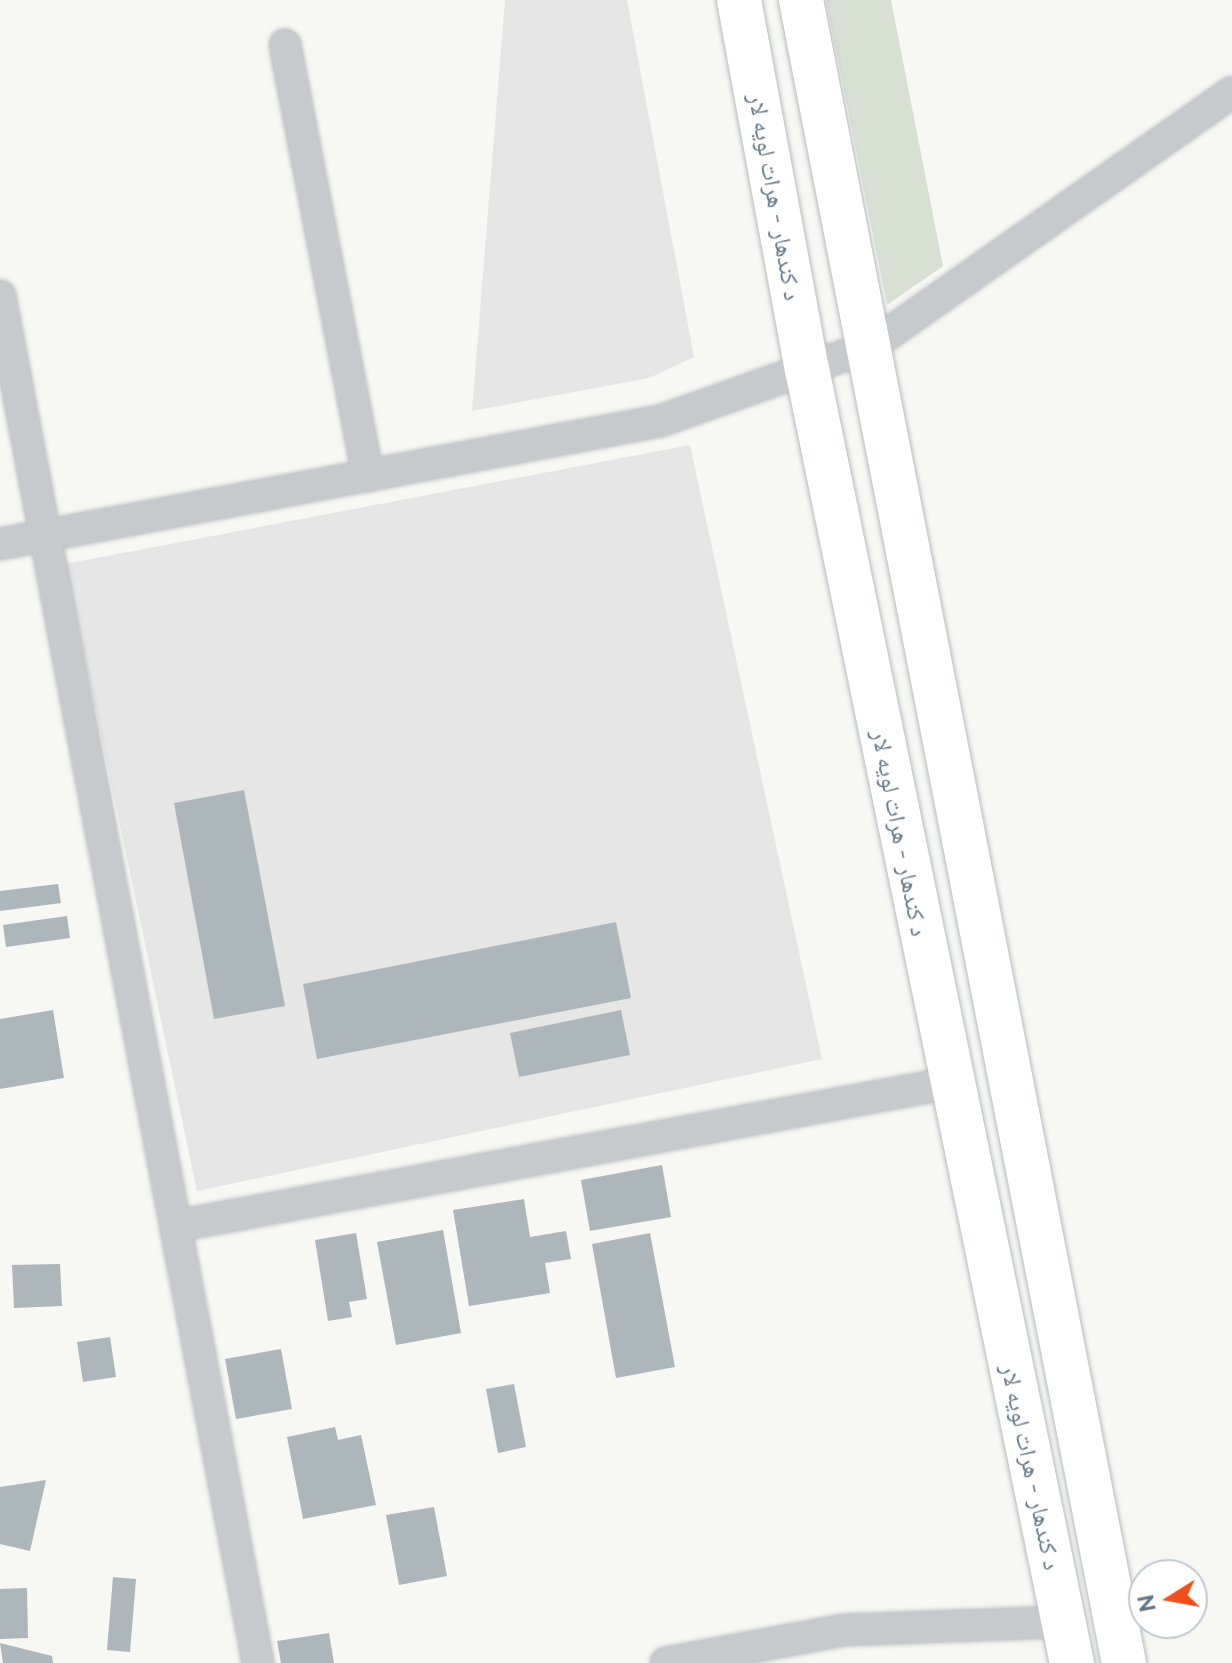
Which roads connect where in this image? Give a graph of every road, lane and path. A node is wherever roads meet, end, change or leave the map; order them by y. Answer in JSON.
{"nodes":[{"id":1,"x":739,"y":0,"type":"edge"},
{"id":2,"x":801,"y":0,"type":"edge"},
{"id":3,"x":285,"y":45,"type":"dead end"},
{"id":4,"x":1232,"y":92,"type":"edge"},
{"id":5,"x":0,"y":296,"type":"edge"},
{"id":6,"x":871,"y":346,"type":"junction"},
{"id":7,"x":807,"y":369,"type":"junction"},
{"id":8,"x":368,"y":476,"type":"junction"},
{"id":9,"x":46,"y":536,"type":"junction"},
{"id":10,"x":0,"y":544,"type":"edge"},
{"id":11,"x":970,"y":875,"type":"junction"},
{"id":12,"x":911,"y":891,"type":"junction"},
{"id":13,"x":950,"y":1083,"type":"junction"},
{"id":14,"x":176,"y":1226,"type":"junction"},
{"id":15,"x":1068,"y":1642,"type":"edge"},
{"id":16,"x":258,"y":1663,"type":"edge"},
{"id":17,"x":666,"y":1663,"type":"edge"},
{"id":18,"x":1124,"y":1663,"type":"edge"}],
"edges":[{"from":1,"to":7,"type":"highway","name":"د کندهار - هرات لويه لار"},
{"from":2,"to":6,"type":"highway"},
{"from":3,"to":8,"type":"street"},
{"from":4,"to":6,"type":"street"},
{"from":5,"to":9,"type":"street"},
{"from":6,"to":7,"type":"street"},
{"from":6,"to":11,"type":"highway"},
{"from":7,"to":8,"type":"street"},
{"from":7,"to":12,"type":"highway","name":"د کندهار - هرات لويه لار"},
{"from":8,"to":9,"type":"street"},
{"from":9,"to":10,"type":"street"},
{"from":9,"to":14,"type":"street"},
{"from":11,"to":12,"type":"highway"},
{"from":11,"to":18,"type":"highway"},
{"from":12,"to":13,"type":"highway","name":"د کندهار - هرات لويه لار"},
{"from":13,"to":14,"type":"street"},
{"from":13,"to":15,"type":"highway","name":"د کندهار - هرات لويه لار"},
{"from":14,"to":16,"type":"street"},
{"from":15,"to":17,"type":"street"}]}
